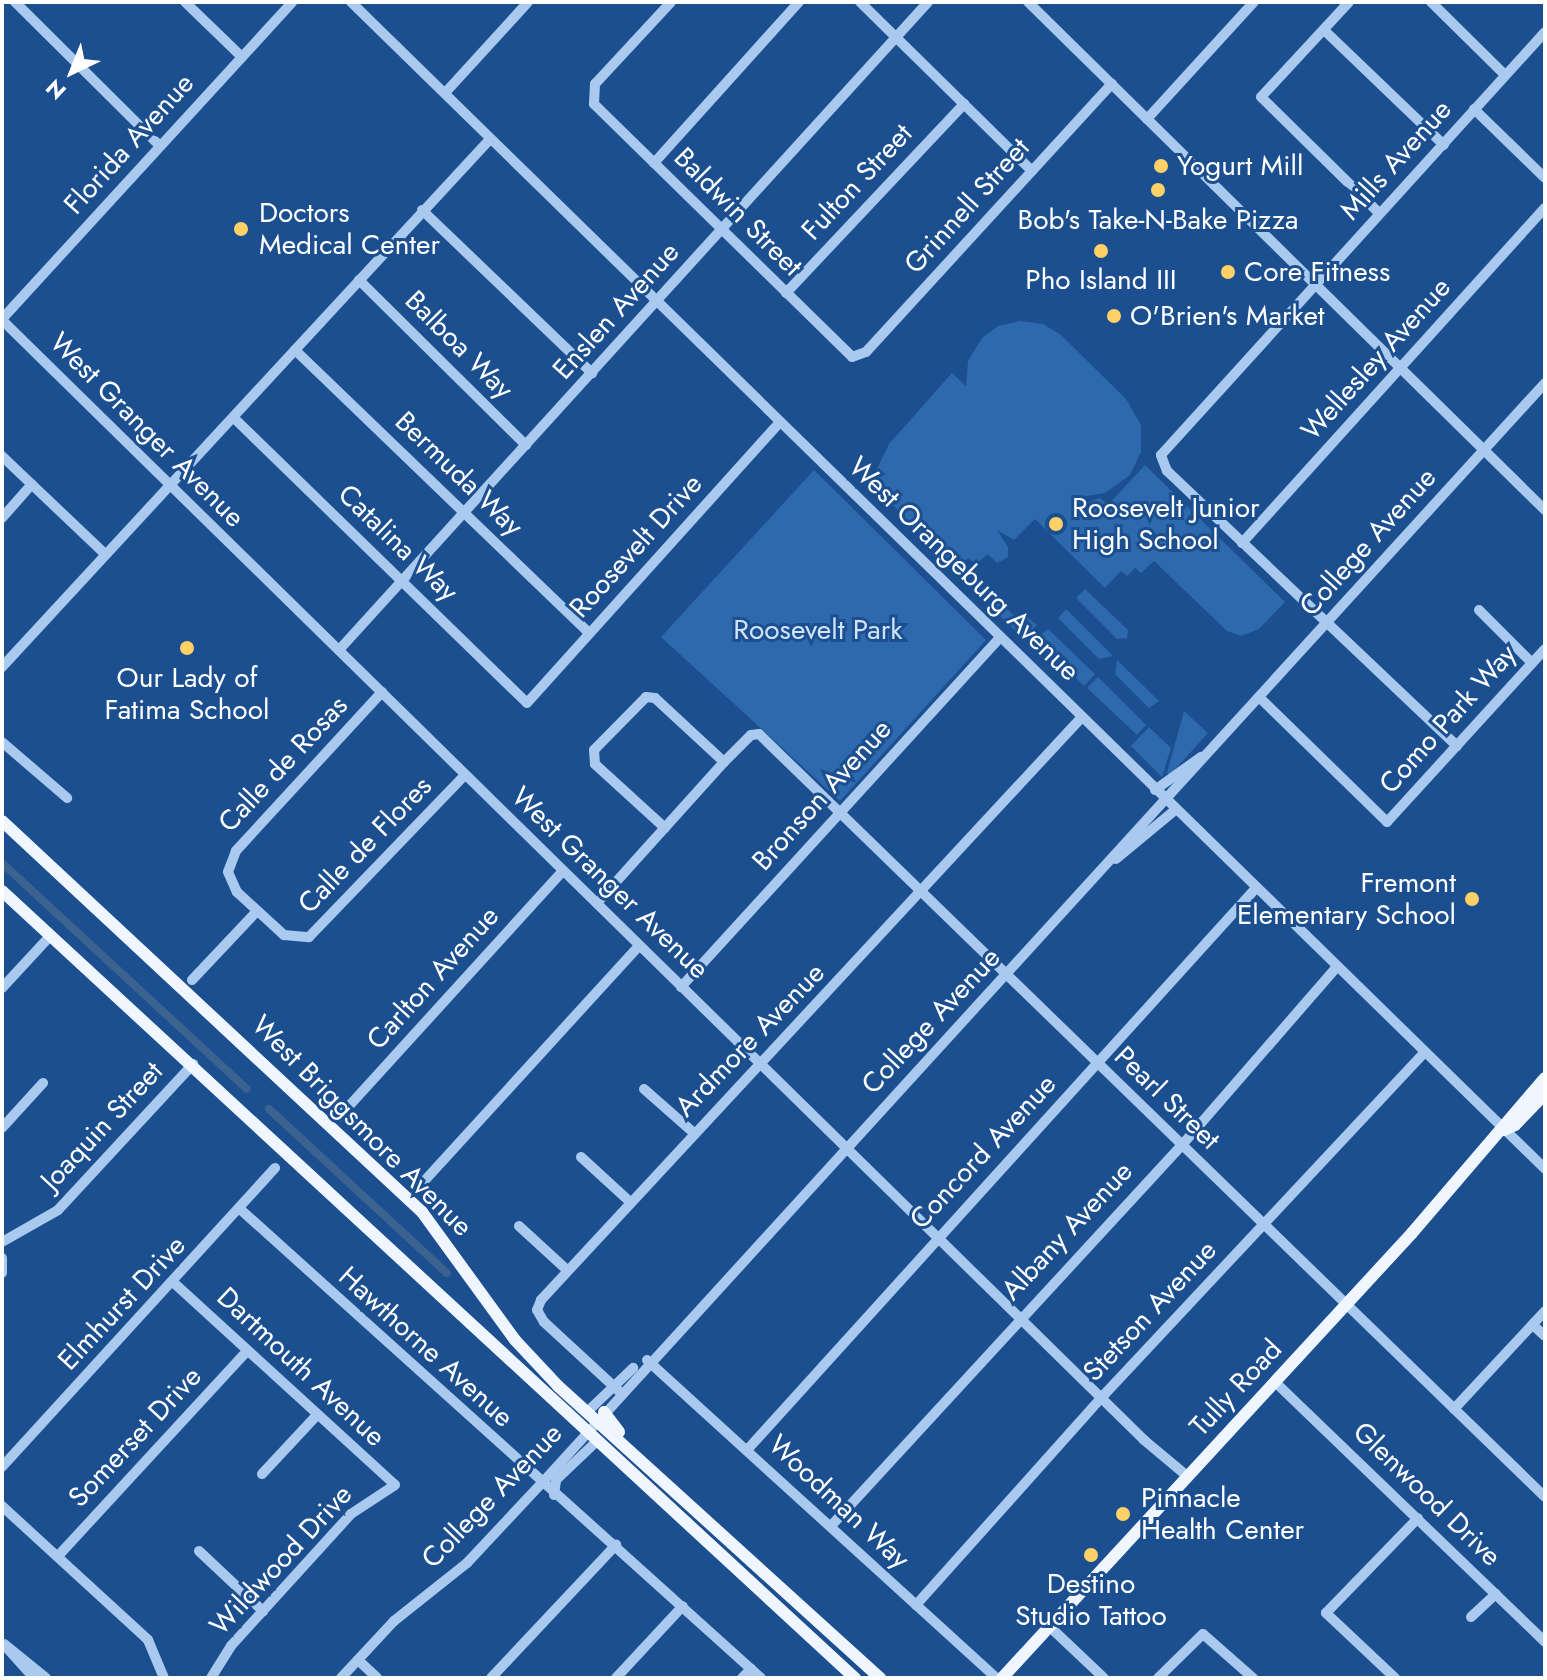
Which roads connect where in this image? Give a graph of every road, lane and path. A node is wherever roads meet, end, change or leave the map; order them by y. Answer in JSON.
{"nodes":[{"id":1,"x":15,"y":2,"type":"edge"},
{"id":2,"x":185,"y":2,"type":"edge"},
{"id":3,"x":292,"y":2,"type":"edge"},
{"id":4,"x":351,"y":2,"type":"edge"},
{"id":5,"x":370,"y":2,"type":"edge"},
{"id":6,"x":528,"y":2,"type":"edge"},
{"id":7,"x":671,"y":2,"type":"edge"},
{"id":8,"x":799,"y":2,"type":"edge"},
{"id":9,"x":860,"y":2,"type":"edge"},
{"id":10,"x":928,"y":2,"type":"edge"},
{"id":11,"x":1028,"y":2,"type":"edge"},
{"id":12,"x":1254,"y":2,"type":"edge"},
{"id":13,"x":1349,"y":2,"type":"edge"},
{"id":14,"x":1431,"y":2,"type":"edge"},
{"id":15,"x":361,"y":11,"type":"junction"},
{"id":16,"x":1324,"y":30,"type":"junction"},
{"id":17,"x":1545,"y":32,"type":"edge"},
{"id":18,"x":896,"y":37,"type":"junction"},
{"id":19,"x":242,"y":57,"type":"junction"},
{"id":20,"x":1505,"y":75,"type":"junction"},
{"id":21,"x":1112,"y":84,"type":"junction"},
{"id":22,"x":445,"y":93,"type":"junction"},
{"id":23,"x":964,"y":104,"type":"junction"},
{"id":24,"x":1474,"y":109,"type":"junction"},
{"id":25,"x":1147,"y":119,"type":"junction"},
{"id":26,"x":490,"y":139,"type":"junction"},
{"id":27,"x":1444,"y":145,"type":"junction"},
{"id":28,"x":160,"y":146,"type":"junction"},
{"id":29,"x":654,"y":163,"type":"junction"},
{"id":30,"x":1032,"y":171,"type":"junction"},
{"id":31,"x":1545,"y":178,"type":"edge"},
{"id":32,"x":1545,"y":208,"type":"edge"},
{"id":33,"x":422,"y":210,"type":"junction"},
{"id":34,"x":1379,"y":213,"type":"junction"},
{"id":35,"x":721,"y":231,"type":"junction"},
{"id":36,"x":359,"y":280,"type":"junction"},
{"id":37,"x":1316,"y":284,"type":"junction"},
{"id":38,"x":786,"y":293,"type":"junction"},
{"id":39,"x":658,"y":300,"type":"junction"},
{"id":40,"x":2,"y":320,"type":"edge"},
{"id":41,"x":295,"y":350,"type":"junction"},
{"id":42,"x":856,"y":357,"type":"joint"},
{"id":43,"x":1400,"y":368,"type":"junction"},
{"id":44,"x":592,"y":373,"type":"junction"},
{"id":45,"x":1545,"y":383,"type":"edge"},
{"id":46,"x":235,"y":419,"type":"junction"},
{"id":47,"x":780,"y":422,"type":"junction"},
{"id":48,"x":526,"y":445,"type":"junction"},
{"id":49,"x":1484,"y":450,"type":"junction"},
{"id":50,"x":2,"y":456,"type":"edge"},
{"id":51,"x":32,"y":484,"type":"junction"},
{"id":52,"x":169,"y":488,"type":"junction"},
{"id":53,"x":1545,"y":510,"type":"edge"},
{"id":54,"x":466,"y":513,"type":"junction"},
{"id":55,"x":2,"y":518,"type":"edge"},
{"id":56,"x":1242,"y":543,"type":"junction"},
{"id":57,"x":104,"y":553,"type":"junction"},
{"id":58,"x":403,"y":581,"type":"junction"},
{"id":59,"x":1479,"y":610,"type":"dead end"},
{"id":60,"x":1326,"y":625,"type":"junction"},
{"id":61,"x":589,"y":633,"type":"junction"},
{"id":62,"x":1000,"y":638,"type":"junction"},
{"id":63,"x":1545,"y":649,"type":"edge"},
{"id":64,"x":339,"y":650,"type":"junction"},
{"id":65,"x":1532,"y":663,"type":"junction"},
{"id":66,"x":2,"y":667,"type":"edge"},
{"id":67,"x":382,"y":692,"type":"junction"},
{"id":68,"x":1259,"y":697,"type":"junction"},
{"id":69,"x":527,"y":703,"type":"joint"},
{"id":70,"x":1082,"y":717,"type":"junction"},
{"id":71,"x":2,"y":742,"type":"edge"},
{"id":72,"x":1457,"y":746,"type":"junction"},
{"id":73,"x":1207,"y":754,"type":"junction"},
{"id":74,"x":724,"y":762,"type":"junction"},
{"id":75,"x":465,"y":775,"type":"junction"},
{"id":76,"x":1155,"y":790,"type":"junction"},
{"id":77,"x":67,"y":798,"type":"dead end"},
{"id":78,"x":1164,"y":799,"type":"junction"},
{"id":79,"x":1175,"y":810,"type":"junction"},
{"id":80,"x":840,"y":811,"type":"junction"},
{"id":81,"x":2,"y":821,"type":"edge"},
{"id":82,"x":665,"y":828,"type":"junction"},
{"id":83,"x":1105,"y":867,"type":"junction"},
{"id":84,"x":563,"y":871,"type":"junction"},
{"id":85,"x":1256,"y":888,"type":"junction"},
{"id":86,"x":2,"y":891,"type":"edge"},
{"id":87,"x":922,"y":892,"type":"junction"},
{"id":88,"x":597,"y":903,"type":"junction"},
{"id":89,"x":257,"y":911,"type":"junction"},
{"id":90,"x":51,"y":935,"type":"junction"},
{"id":91,"x":639,"y":946,"type":"junction"},
{"id":92,"x":1337,"y":967,"type":"junction"},
{"id":93,"x":1007,"y":974,"type":"junction"},
{"id":94,"x":192,"y":980,"type":"dead end"},
{"id":95,"x":681,"y":987,"type":"junction"},
{"id":96,"x":2,"y":988,"type":"edge"},
{"id":97,"x":1424,"y":1053,"type":"junction"},
{"id":98,"x":1097,"y":1063,"type":"junction"},
{"id":99,"x":193,"y":1064,"type":"junction"},
{"id":100,"x":763,"y":1067,"type":"junction"},
{"id":101,"x":1545,"y":1078,"type":"edge"},
{"id":102,"x":43,"y":1083,"type":"dead end"},
{"id":103,"x":644,"y":1089,"type":"dead end"},
{"id":104,"x":1545,"y":1094,"type":"edge"},
{"id":105,"x":339,"y":1117,"type":"dead end"},
{"id":106,"x":2,"y":1128,"type":"edge"},
{"id":107,"x":1504,"y":1130,"type":"junction"},
{"id":108,"x":693,"y":1132,"type":"junction"},
{"id":109,"x":1182,"y":1145,"type":"junction"},
{"id":110,"x":847,"y":1148,"type":"junction"},
{"id":111,"x":581,"y":1157,"type":"dead end"},
{"id":112,"x":275,"y":1168,"type":"dead end"},
{"id":113,"x":1545,"y":1169,"type":"edge"},
{"id":114,"x":416,"y":1190,"type":"dead end"},
{"id":115,"x":629,"y":1201,"type":"junction"},
{"id":116,"x":240,"y":1209,"type":"junction"},
{"id":117,"x":519,"y":1226,"type":"dead end"},
{"id":118,"x":1264,"y":1226,"type":"junction"},
{"id":119,"x":938,"y":1236,"type":"junction"},
{"id":120,"x":2,"y":1242,"type":"edge"},
{"id":121,"x":2,"y":1258,"type":"edge"},
{"id":122,"x":567,"y":1270,"type":"junction"},
{"id":123,"x":2,"y":1273,"type":"edge"},
{"id":124,"x":174,"y":1283,"type":"junction"},
{"id":125,"x":1346,"y":1306,"type":"junction"},
{"id":126,"x":1545,"y":1311,"type":"edge"},
{"id":127,"x":1019,"y":1317,"type":"junction"},
{"id":128,"x":1533,"y":1325,"type":"junction"},
{"id":129,"x":1545,"y":1336,"type":"edge"},
{"id":130,"x":247,"y":1351,"type":"junction"},
{"id":131,"x":650,"y":1360,"type":"junction"},
{"id":132,"x":1275,"y":1382,"type":"junction"},
{"id":133,"x":618,"y":1390,"type":"junction"},
{"id":134,"x":1102,"y":1397,"type":"junction"},
{"id":135,"x":1454,"y":1409,"type":"junction"},
{"id":136,"x":317,"y":1415,"type":"junction"},
{"id":137,"x":595,"y":1424,"type":"junction"},
{"id":138,"x":747,"y":1450,"type":"junction"},
{"id":139,"x":2,"y":1467,"type":"edge"},
{"id":140,"x":262,"y":1474,"type":"dead end"},
{"id":141,"x":1187,"y":1476,"type":"junction"},
{"id":142,"x":556,"y":1480,"type":"junction"},
{"id":143,"x":541,"y":1484,"type":"junction"},
{"id":144,"x":395,"y":1485,"type":"joint"},
{"id":145,"x":554,"y":1495,"type":"junction"},
{"id":146,"x":1545,"y":1497,"type":"edge"},
{"id":147,"x":2,"y":1506,"type":"edge"},
{"id":148,"x":1418,"y":1518,"type":"junction"},
{"id":149,"x":831,"y":1526,"type":"junction"},
{"id":150,"x":616,"y":1545,"type":"junction"},
{"id":151,"x":199,"y":1551,"type":"dead end"},
{"id":152,"x":58,"y":1556,"type":"junction"},
{"id":153,"x":1496,"y":1594,"type":"junction"},
{"id":154,"x":916,"y":1605,"type":"junction"},
{"id":155,"x":683,"y":1606,"type":"junction"},
{"id":156,"x":263,"y":1611,"type":"junction"},
{"id":157,"x":1471,"y":1617,"type":"dead end"},
{"id":158,"x":1050,"y":1627,"type":"junction"},
{"id":159,"x":1545,"y":1642,"type":"edge"},
{"id":160,"x":3,"y":1643,"type":"edge"},
{"id":161,"x":358,"y":1660,"type":"junction"},
{"id":162,"x":751,"y":1669,"type":"junction"},
{"id":163,"x":854,"y":1677,"type":"edge"},
{"id":164,"x":34,"y":1678,"type":"edge"},
{"id":165,"x":46,"y":1678,"type":"edge"},
{"id":166,"x":164,"y":1678,"type":"edge"},
{"id":167,"x":211,"y":1678,"type":"edge"},
{"id":168,"x":341,"y":1678,"type":"edge"},
{"id":169,"x":377,"y":1678,"type":"edge"},
{"id":170,"x":491,"y":1678,"type":"edge"},
{"id":171,"x":616,"y":1678,"type":"edge"},
{"id":172,"x":742,"y":1678,"type":"edge"},
{"id":173,"x":761,"y":1678,"type":"edge"},
{"id":174,"x":880,"y":1678,"type":"edge"},
{"id":175,"x":999,"y":1678,"type":"edge"},
{"id":176,"x":1104,"y":1678,"type":"edge"},
{"id":177,"x":1158,"y":1678,"type":"edge"},
{"id":178,"x":1253,"y":1678,"type":"edge"},
{"id":179,"x":1395,"y":1678,"type":"edge"}],
"edges":[{"from":1,"to":28,"type":"street"},
{"from":2,"to":19,"type":"street"},
{"from":3,"to":19,"type":"street","name":"Florida Avenue"},
{"from":4,"to":15,"type":"street","name":"West Orangeburg Avenue"},
{"from":5,"to":15,"type":"street"},
{"from":6,"to":22,"type":"street"},
{"from":7,"to":29,"type":"street","name":"Baldwin Street"},
{"from":8,"to":29,"type":"street"},
{"from":9,"to":18,"type":"street"},
{"from":10,"to":18,"type":"street","name":"Enslen Avenue"},
{"from":11,"to":21,"type":"street"},
{"from":12,"to":25,"type":"street"},
{"from":13,"to":16,"type":"street"},
{"from":14,"to":20,"type":"street"},
{"from":15,"to":22,"type":"street","name":"West Orangeburg Avenue"},
{"from":16,"to":27,"type":"street"},
{"from":16,"to":34,"type":"street"},
{"from":17,"to":20,"type":"street","name":"Mills Avenue"},
{"from":18,"to":23,"type":"street"},
{"from":18,"to":35,"type":"street","name":"Enslen Avenue"},
{"from":19,"to":28,"type":"street","name":"Florida Avenue"},
{"from":20,"to":24,"type":"street","name":"Mills Avenue"},
{"from":21,"to":25,"type":"street"},
{"from":21,"to":30,"type":"street","name":"Grinnell Street"},
{"from":22,"to":26,"type":"street","name":"West Orangeburg Avenue"},
{"from":23,"to":30,"type":"street"},
{"from":23,"to":38,"type":"street","name":"Fulton Street"},
{"from":24,"to":27,"type":"street","name":"Mills Avenue"},
{"from":24,"to":31,"type":"street"},
{"from":25,"to":37,"type":"street"},
{"from":26,"to":33,"type":"street"},
{"from":26,"to":39,"type":"street","name":"West Orangeburg Avenue"},
{"from":27,"to":34,"type":"street","name":"Mills Avenue"},
{"from":28,"to":40,"type":"street","name":"Florida Avenue"},
{"from":29,"to":35,"type":"street","name":"Baldwin Street"},
{"from":30,"to":42,"type":"street","name":"Grinnell Street"},
{"from":32,"to":43,"type":"street","name":"Wellesley Avenue"},
{"from":33,"to":36,"type":"street"},
{"from":33,"to":44,"type":"street"},
{"from":34,"to":37,"type":"street","name":"Mills Avenue"},
{"from":35,"to":38,"type":"street","name":"Baldwin Street"},
{"from":35,"to":39,"type":"street","name":"Enslen Avenue"},
{"from":36,"to":41,"type":"street"},
{"from":36,"to":48,"type":"street","name":"Balboa Way"},
{"from":37,"to":43,"type":"street"},
{"from":37,"to":56,"type":"street","name":"Mills Avenue"},
{"from":38,"to":42,"type":"street","name":"Baldwin Street"},
{"from":39,"to":44,"type":"street","name":"Enslen Avenue"},
{"from":39,"to":47,"type":"street","name":"West Orangeburg Avenue"},
{"from":40,"to":52,"type":"street","name":"West Granger Avenue"},
{"from":41,"to":46,"type":"street"},
{"from":41,"to":54,"type":"street","name":"Bermuda Way"},
{"from":43,"to":49,"type":"street"},
{"from":43,"to":56,"type":"street","name":"Wellesley Avenue"},
{"from":44,"to":48,"type":"street","name":"Enslen Avenue"},
{"from":45,"to":49,"type":"street","name":"College Avenue"},
{"from":46,"to":52,"type":"street"},
{"from":46,"to":58,"type":"street","name":"Catalina Way"},
{"from":47,"to":61,"type":"street","name":"Roosevelt Drive"},
{"from":47,"to":62,"type":"street","name":"West Orangeburg Avenue"},
{"from":48,"to":54,"type":"street","name":"Enslen Avenue"},
{"from":49,"to":53,"type":"street"},
{"from":49,"to":60,"type":"street","name":"College Avenue"},
{"from":50,"to":51,"type":"street"},
{"from":51,"to":55,"type":"street"},
{"from":51,"to":57,"type":"street"},
{"from":52,"to":57,"type":"street"},
{"from":52,"to":64,"type":"street","name":"West Granger Avenue"},
{"from":54,"to":58,"type":"street","name":"Enslen Avenue"},
{"from":54,"to":61,"type":"street","name":"Bermuda Way"},
{"from":56,"to":60,"type":"street"},
{"from":57,"to":66,"type":"street"},
{"from":58,"to":64,"type":"street","name":"Enslen Avenue"},
{"from":58,"to":69,"type":"street","name":"Catalina Way"},
{"from":59,"to":65,"type":"street"},
{"from":60,"to":68,"type":"street","name":"College Avenue"},
{"from":60,"to":72,"type":"street"},
{"from":61,"to":69,"type":"street","name":"Roosevelt Drive"},
{"from":62,"to":70,"type":"street","name":"West Orangeburg Avenue"},
{"from":62,"to":80,"type":"street","name":"Bronson Avenue"},
{"from":63,"to":65,"type":"street","name":"Como Park Way"},
{"from":64,"to":67,"type":"street","name":"West Granger Avenue"},
{"from":65,"to":72,"type":"street","name":"Como Park Way"},
{"from":67,"to":75,"type":"street","name":"West Granger Avenue"},
{"from":67,"to":89,"type":"street","name":"Calle de Rosas"},
{"from":68,"to":72,"type":"street","name":"Como Park Way"},
{"from":68,"to":73,"type":"street","name":"College Avenue"},
{"from":70,"to":76,"type":"street","name":"West Orangeburg Avenue"},
{"from":70,"to":87,"type":"street","name":"Ardmore Avenue"},
{"from":71,"to":77,"type":"street"},
{"from":73,"to":76,"type":"street"},
{"from":73,"to":78,"type":"street","name":"College Avenue"},
{"from":74,"to":80,"type":"street","name":"Pearl Street"},
{"from":74,"to":82,"type":"street"},
{"from":74,"to":82,"type":"street"},
{"from":75,"to":84,"type":"street","name":"West Granger Avenue"},
{"from":75,"to":89,"type":"street","name":"Calle de Flores"},
{"from":76,"to":78,"type":"street","name":"West Orangeburg Avenue"},
{"from":78,"to":79,"type":"street","name":"West Orangeburg Avenue"},
{"from":78,"to":83,"type":"street","name":"College Avenue"},
{"from":79,"to":83,"type":"street"},
{"from":79,"to":85,"type":"street","name":"West Orangeburg Avenue"},
{"from":80,"to":87,"type":"street","name":"Pearl Street"},
{"from":80,"to":95,"type":"street","name":"Bronson Avenue"},
{"from":81,"to":137,"type":"main road","name":"West Briggsmore Avenue"},
{"from":82,"to":88,"type":"street"},
{"from":83,"to":93,"type":"street","name":"College Avenue"},
{"from":84,"to":88,"type":"street","name":"West Granger Avenue"},
{"from":84,"to":105,"type":"street","name":"Carlton Avenue"},
{"from":85,"to":92,"type":"street","name":"West Orangeburg Avenue"},
{"from":85,"to":98,"type":"street","name":"Concord Avenue"},
{"from":86,"to":90,"type":"main road","name":"West Briggsmore Avenue"},
{"from":87,"to":93,"type":"street","name":"Pearl Street"},
{"from":87,"to":100,"type":"street","name":"Ardmore Avenue"},
{"from":88,"to":91,"type":"street","name":"West Granger Avenue"},
{"from":89,"to":94,"type":"street"},
{"from":90,"to":96,"type":"street"},
{"from":90,"to":99,"type":"main road","name":"West Briggsmore Avenue"},
{"from":91,"to":95,"type":"street","name":"West Granger Avenue"},
{"from":91,"to":114,"type":"street"},
{"from":92,"to":97,"type":"street","name":"West Orangeburg Avenue"},
{"from":92,"to":109,"type":"street","name":"Albany Avenue"},
{"from":93,"to":98,"type":"street","name":"Pearl Street"},
{"from":93,"to":110,"type":"street","name":"College Avenue"},
{"from":95,"to":100,"type":"street","name":"West Granger Avenue"},
{"from":97,"to":107,"type":"street","name":"West Orangeburg Avenue"},
{"from":97,"to":118,"type":"street","name":"Stetson Avenue"},
{"from":98,"to":109,"type":"street","name":"Pearl Street"},
{"from":98,"to":119,"type":"street","name":"Concord Avenue"},
{"from":99,"to":120,"type":"street","name":"Joaquin Street"},
{"from":99,"to":137,"type":"main road","name":"West Briggsmore Avenue"},
{"from":100,"to":108,"type":"street","name":"Ardmore Avenue"},
{"from":100,"to":110,"type":"street","name":"West Granger Avenue"},
{"from":101,"to":107,"type":"main road","name":"Tully Road"},
{"from":102,"to":106,"type":"street"},
{"from":103,"to":108,"type":"street"},
{"from":104,"to":107,"type":"main road","name":"Tully Road"},
{"from":107,"to":113,"type":"street","name":"West Orangeburg Avenue"},
{"from":107,"to":125,"type":"main road","name":"Tully Road"},
{"from":108,"to":115,"type":"street","name":"Ardmore Avenue"},
{"from":109,"to":118,"type":"street","name":"Pearl Street"},
{"from":109,"to":127,"type":"street","name":"Albany Avenue"},
{"from":110,"to":119,"type":"street","name":"West Granger Avenue"},
{"from":110,"to":131,"type":"street","name":"College Avenue"},
{"from":111,"to":115,"type":"street"},
{"from":112,"to":116,"type":"street","name":"Elmhurst Drive"},
{"from":115,"to":122,"type":"street","name":"Ardmore Avenue"},
{"from":116,"to":124,"type":"street","name":"Elmhurst Drive"},
{"from":116,"to":143,"type":"street","name":"Hawthorne Avenue"},
{"from":117,"to":122,"type":"street"},
{"from":118,"to":125,"type":"street","name":"Pearl Street"},
{"from":118,"to":134,"type":"street","name":"Stetson Avenue"},
{"from":119,"to":127,"type":"street","name":"West Granger Avenue"},
{"from":119,"to":138,"type":"street","name":"Concord Avenue"},
{"from":121,"to":123,"type":"street"},
{"from":122,"to":133,"type":"street","name":"Ardmore Avenue"},
{"from":124,"to":130,"type":"street","name":"Dartmouth Avenue"},
{"from":124,"to":139,"type":"street","name":"Elmhurst Drive"},
{"from":125,"to":132,"type":"main road","name":"Tully Road"},
{"from":125,"to":135,"type":"street","name":"Pearl Street"},
{"from":126,"to":128,"type":"street"},
{"from":127,"to":134,"type":"street","name":"West Granger Avenue"},
{"from":127,"to":149,"type":"street","name":"Albany Avenue"},
{"from":128,"to":129,"type":"street"},
{"from":128,"to":135,"type":"street"},
{"from":130,"to":136,"type":"street","name":"Dartmouth Avenue"},
{"from":130,"to":152,"type":"street","name":"Somerset Drive"},
{"from":131,"to":133,"type":"street","name":"College Avenue"},
{"from":131,"to":138,"type":"street","name":"Woodman Way"},
{"from":132,"to":141,"type":"main road","name":"Tully Road"},
{"from":132,"to":148,"type":"street","name":"Glenwood Drive"},
{"from":133,"to":137,"type":"street"},
{"from":133,"to":137,"type":"street","name":"College Avenue"},
{"from":134,"to":141,"type":"street","name":"West Granger Avenue"},
{"from":134,"to":154,"type":"street","name":"Stetson Avenue"},
{"from":135,"to":146,"type":"street","name":"Pearl Street"},
{"from":136,"to":140,"type":"street"},
{"from":136,"to":144,"type":"street","name":"Dartmouth Avenue"},
{"from":137,"to":142,"type":"street"},
{"from":137,"to":143,"type":"street","name":"College Avenue"},
{"from":137,"to":163,"type":"main road","name":"West Briggsmore Avenue"},
{"from":137,"to":174,"type":"main road","name":"West Briggsmore Avenue"},
{"from":138,"to":149,"type":"street","name":"Woodman Way"},
{"from":141,"to":158,"type":"main road","name":"Tully Road"},
{"from":142,"to":143,"type":"street"},
{"from":142,"to":145,"type":"street"},
{"from":143,"to":145,"type":"street","name":"Hawthorne Avenue"},
{"from":143,"to":161,"type":"street","name":"College Avenue"},
{"from":144,"to":156,"type":"street","name":"Wildwood Drive"},
{"from":145,"to":150,"type":"street","name":"Hawthorne Avenue"},
{"from":147,"to":152,"type":"street"},
{"from":148,"to":153,"type":"street","name":"Glenwood Drive"},
{"from":148,"to":179,"type":"street"},
{"from":149,"to":154,"type":"street","name":"Woodman Way"},
{"from":150,"to":155,"type":"street","name":"Hawthorne Avenue"},
{"from":150,"to":170,"type":"street"},
{"from":151,"to":156,"type":"street"},
{"from":152,"to":166,"type":"street"},
{"from":153,"to":157,"type":"street"},
{"from":153,"to":159,"type":"street","name":"Glenwood Drive"},
{"from":154,"to":175,"type":"street","name":"Woodman Way"},
{"from":155,"to":162,"type":"street","name":"Hawthorne Avenue"},
{"from":155,"to":171,"type":"street"},
{"from":156,"to":167,"type":"street","name":"Wildwood Drive"},
{"from":158,"to":175,"type":"main road","name":"Tully Road"},
{"from":158,"to":176,"type":"street"},
{"from":160,"to":164,"type":"street"},
{"from":160,"to":165,"type":"street"},
{"from":161,"to":168,"type":"street","name":"College Avenue"},
{"from":161,"to":169,"type":"street"},
{"from":162,"to":172,"type":"street"},
{"from":162,"to":173,"type":"street","name":"Hawthorne Avenue"},
{"from":177,"to":178,"type":"street"}]}
